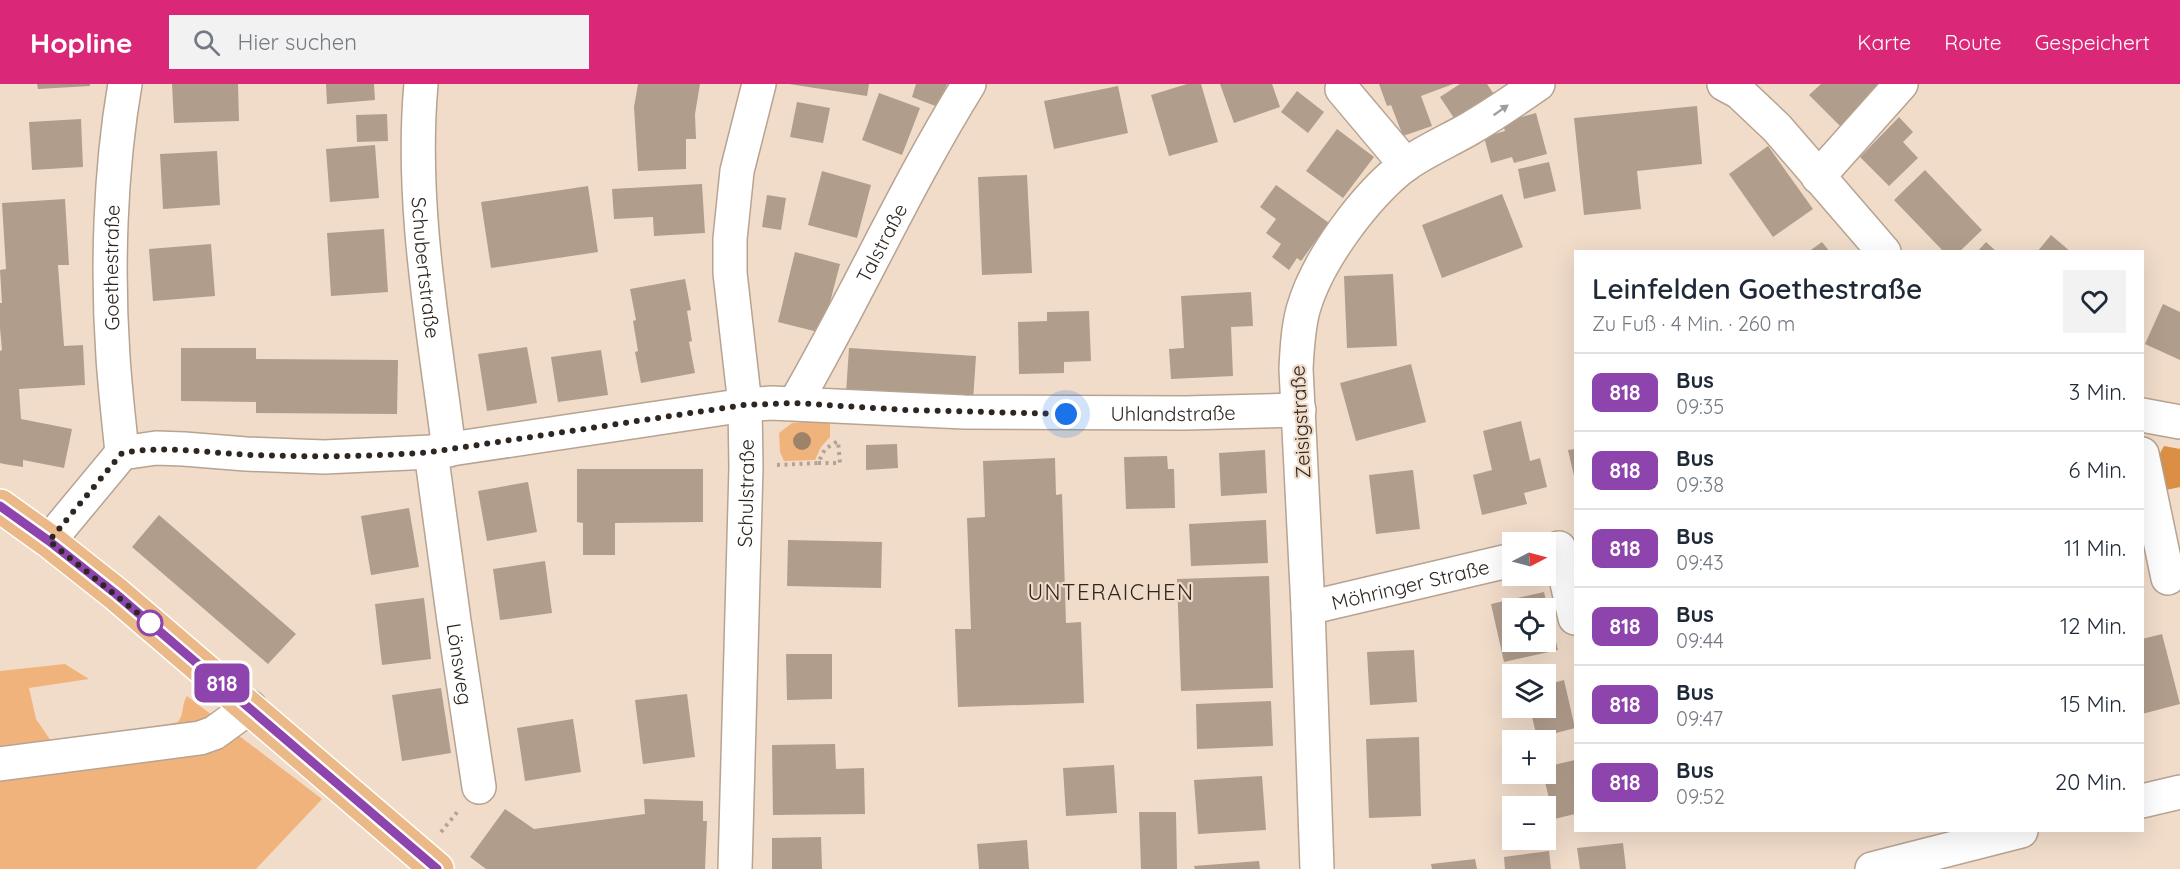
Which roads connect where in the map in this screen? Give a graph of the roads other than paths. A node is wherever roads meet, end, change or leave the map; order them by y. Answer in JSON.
{"nodes":[{"id":1,"x":125,"y":84,"type":"edge"},
{"id":2,"x":421,"y":84,"type":"edge"},
{"id":3,"x":759,"y":84,"type":"edge"},
{"id":4,"x":969,"y":84,"type":"edge"},
{"id":5,"x":1538,"y":84,"type":"edge"},
{"id":6,"x":1724,"y":84,"type":"edge"},
{"id":7,"x":1901,"y":84,"type":"edge"},
{"id":8,"x":1342,"y":89,"type":"dead end"},
{"id":9,"x":1762,"y":95,"type":"edge"},
{"id":10,"x":1406,"y":165,"type":"junction"},
{"id":11,"x":1818,"y":177,"type":"junction"},
{"id":12,"x":1882,"y":250,"type":"edge"},
{"id":13,"x":795,"y":403,"type":"junction"},
{"id":14,"x":744,"y":405,"type":"junction"},
{"id":15,"x":1299,"y":410,"type":"junction"},
{"id":16,"x":2144,"y":415,"type":"edge"},
{"id":17,"x":2180,"y":422,"type":"edge"},
{"id":18,"x":440,"y":451,"type":"junction"},
{"id":19,"x":122,"y":453,"type":"junction"},
{"id":20,"x":2144,"y":464,"type":"edge"},
{"id":21,"x":0,"y":506,"type":"edge"},
{"id":22,"x":49,"y":541,"type":"junction"},
{"id":23,"x":1560,"y":548,"type":"edge"},
{"id":24,"x":1502,"y":562,"type":"edge"},
{"id":25,"x":2168,"y":578,"type":"dead end"},
{"id":26,"x":1308,"y":608,"type":"junction"},
{"id":27,"x":1574,"y":613,"type":"edge"},
{"id":28,"x":250,"y":707,"type":"junction"},
{"id":29,"x":0,"y":764,"type":"edge"},
{"id":30,"x":479,"y":787,"type":"road end"},
{"id":31,"x":2180,"y":792,"type":"edge"},
{"id":32,"x":2144,"y":801,"type":"edge"},
{"id":33,"x":2017,"y":832,"type":"edge"},
{"id":34,"x":429,"y":862,"type":"edge"},
{"id":35,"x":735,"y":869,"type":"edge"},
{"id":36,"x":1317,"y":869,"type":"edge"},
{"id":37,"x":1872,"y":869,"type":"edge"}],
"edges":[{"from":1,"to":19,"type":"street","name":"Goethestraße"},
{"from":2,"to":18,"type":"street","name":"Schubertstraße"},
{"from":3,"to":14,"type":"street","name":"Schulstraße"},
{"from":4,"to":13,"type":"street","name":"Talstraße"},
{"from":10,"to":5,"type":"street","name":"Zeisigstraße","one_way":true},
{"from":6,"to":9,"type":"street"},
{"from":7,"to":11,"type":"street"},
{"from":8,"to":10,"type":"street"},
{"from":9,"to":11,"type":"street"},
{"from":10,"to":15,"type":"street","name":"Zeisigstraße"},
{"from":11,"to":12,"type":"street"},
{"from":13,"to":14,"type":"street","name":"Uhlandstraße"},
{"from":13,"to":15,"type":"street","name":"Uhlandstraße"},
{"from":14,"to":18,"type":"street","name":"Uhlandstraße"},
{"from":14,"to":35,"type":"street","name":"Schulstraße"},
{"from":15,"to":26,"type":"street","name":"Zeisigstraße"},
{"from":16,"to":17,"type":"street"},
{"from":18,"to":19,"type":"street","name":"Uhlandstraße"},
{"from":18,"to":30,"type":"street","name":"Lönsweg"},
{"from":19,"to":22,"type":"street"},
{"from":20,"to":25,"type":"street"},
{"from":21,"to":22,"type":"main road"},
{"from":22,"to":28,"type":"main road"},
{"from":23,"to":27,"type":"street"},
{"from":24,"to":26,"type":"street","name":"Möhringer Straße"},
{"from":26,"to":36,"type":"street","name":"Zeisigstraße"},
{"from":28,"to":29,"type":"street"},
{"from":28,"to":34,"type":"main road"},
{"from":31,"to":32,"type":"street"},
{"from":33,"to":37,"type":"street"}]}
